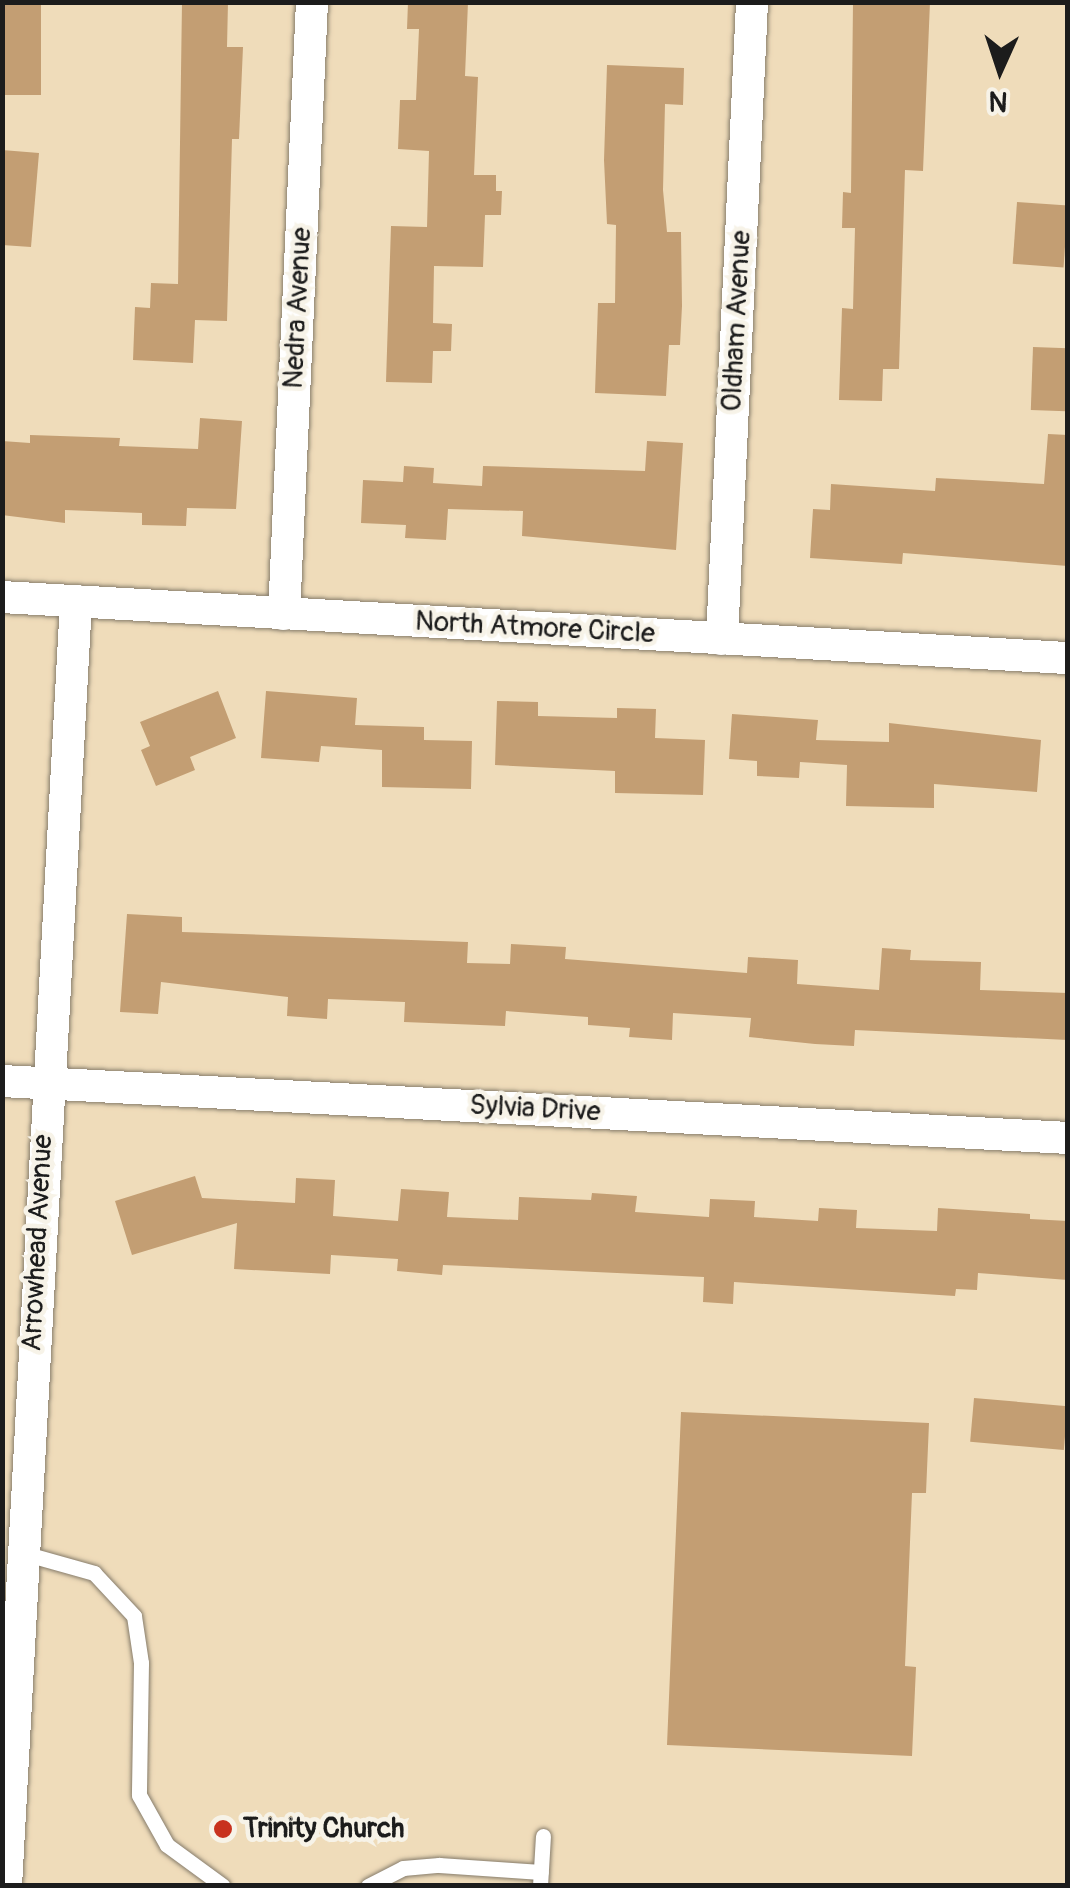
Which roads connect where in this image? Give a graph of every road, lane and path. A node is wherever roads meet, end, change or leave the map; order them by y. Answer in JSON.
{"nodes":[{"id":1,"x":312,"y":2,"type":"edge"},
{"id":2,"x":752,"y":2,"type":"edge"},
{"id":3,"x":2,"y":597,"type":"edge"},
{"id":4,"x":76,"y":601,"type":"junction"},
{"id":5,"x":284,"y":614,"type":"junction"},
{"id":6,"x":722,"y":639,"type":"junction"},
{"id":7,"x":1068,"y":658,"type":"edge"},
{"id":8,"x":2,"y":1081,"type":"edge"},
{"id":9,"x":47,"y":1083,"type":"junction"},
{"id":10,"x":1068,"y":1138,"type":"edge"},
{"id":11,"x":14,"y":1543,"type":"edge"},
{"id":12,"x":543,"y":1836,"type":"dead end"},
{"id":13,"x":540,"y":1879,"type":"edge"},
{"id":14,"x":6,"y":1886,"type":"edge"},
{"id":15,"x":223,"y":1886,"type":"edge"},
{"id":16,"x":368,"y":1886,"type":"edge"}],
"edges":[{"from":1,"to":5,"type":"street","name":"Nedra Avenue"},
{"from":2,"to":6,"type":"street","name":"Oldham Avenue"},
{"from":3,"to":4,"type":"street","name":"North Atmore Circle"},
{"from":4,"to":5,"type":"street","name":"North Atmore Circle"},
{"from":4,"to":9,"type":"street","name":"Arrowhead Avenue"},
{"from":5,"to":6,"type":"street","name":"North Atmore Circle"},
{"from":6,"to":7,"type":"street","name":"North Atmore Circle"},
{"from":8,"to":9,"type":"street","name":"Sylvia Drive"},
{"from":9,"to":10,"type":"street","name":"Sylvia Drive"},
{"from":9,"to":11,"type":"street","name":"Arrowhead Avenue"},
{"from":11,"to":14,"type":"street","name":"Arrowhead Avenue"},
{"from":11,"to":15,"type":"lane"},
{"from":12,"to":13,"type":"lane"},
{"from":13,"to":16,"type":"lane"}]}
